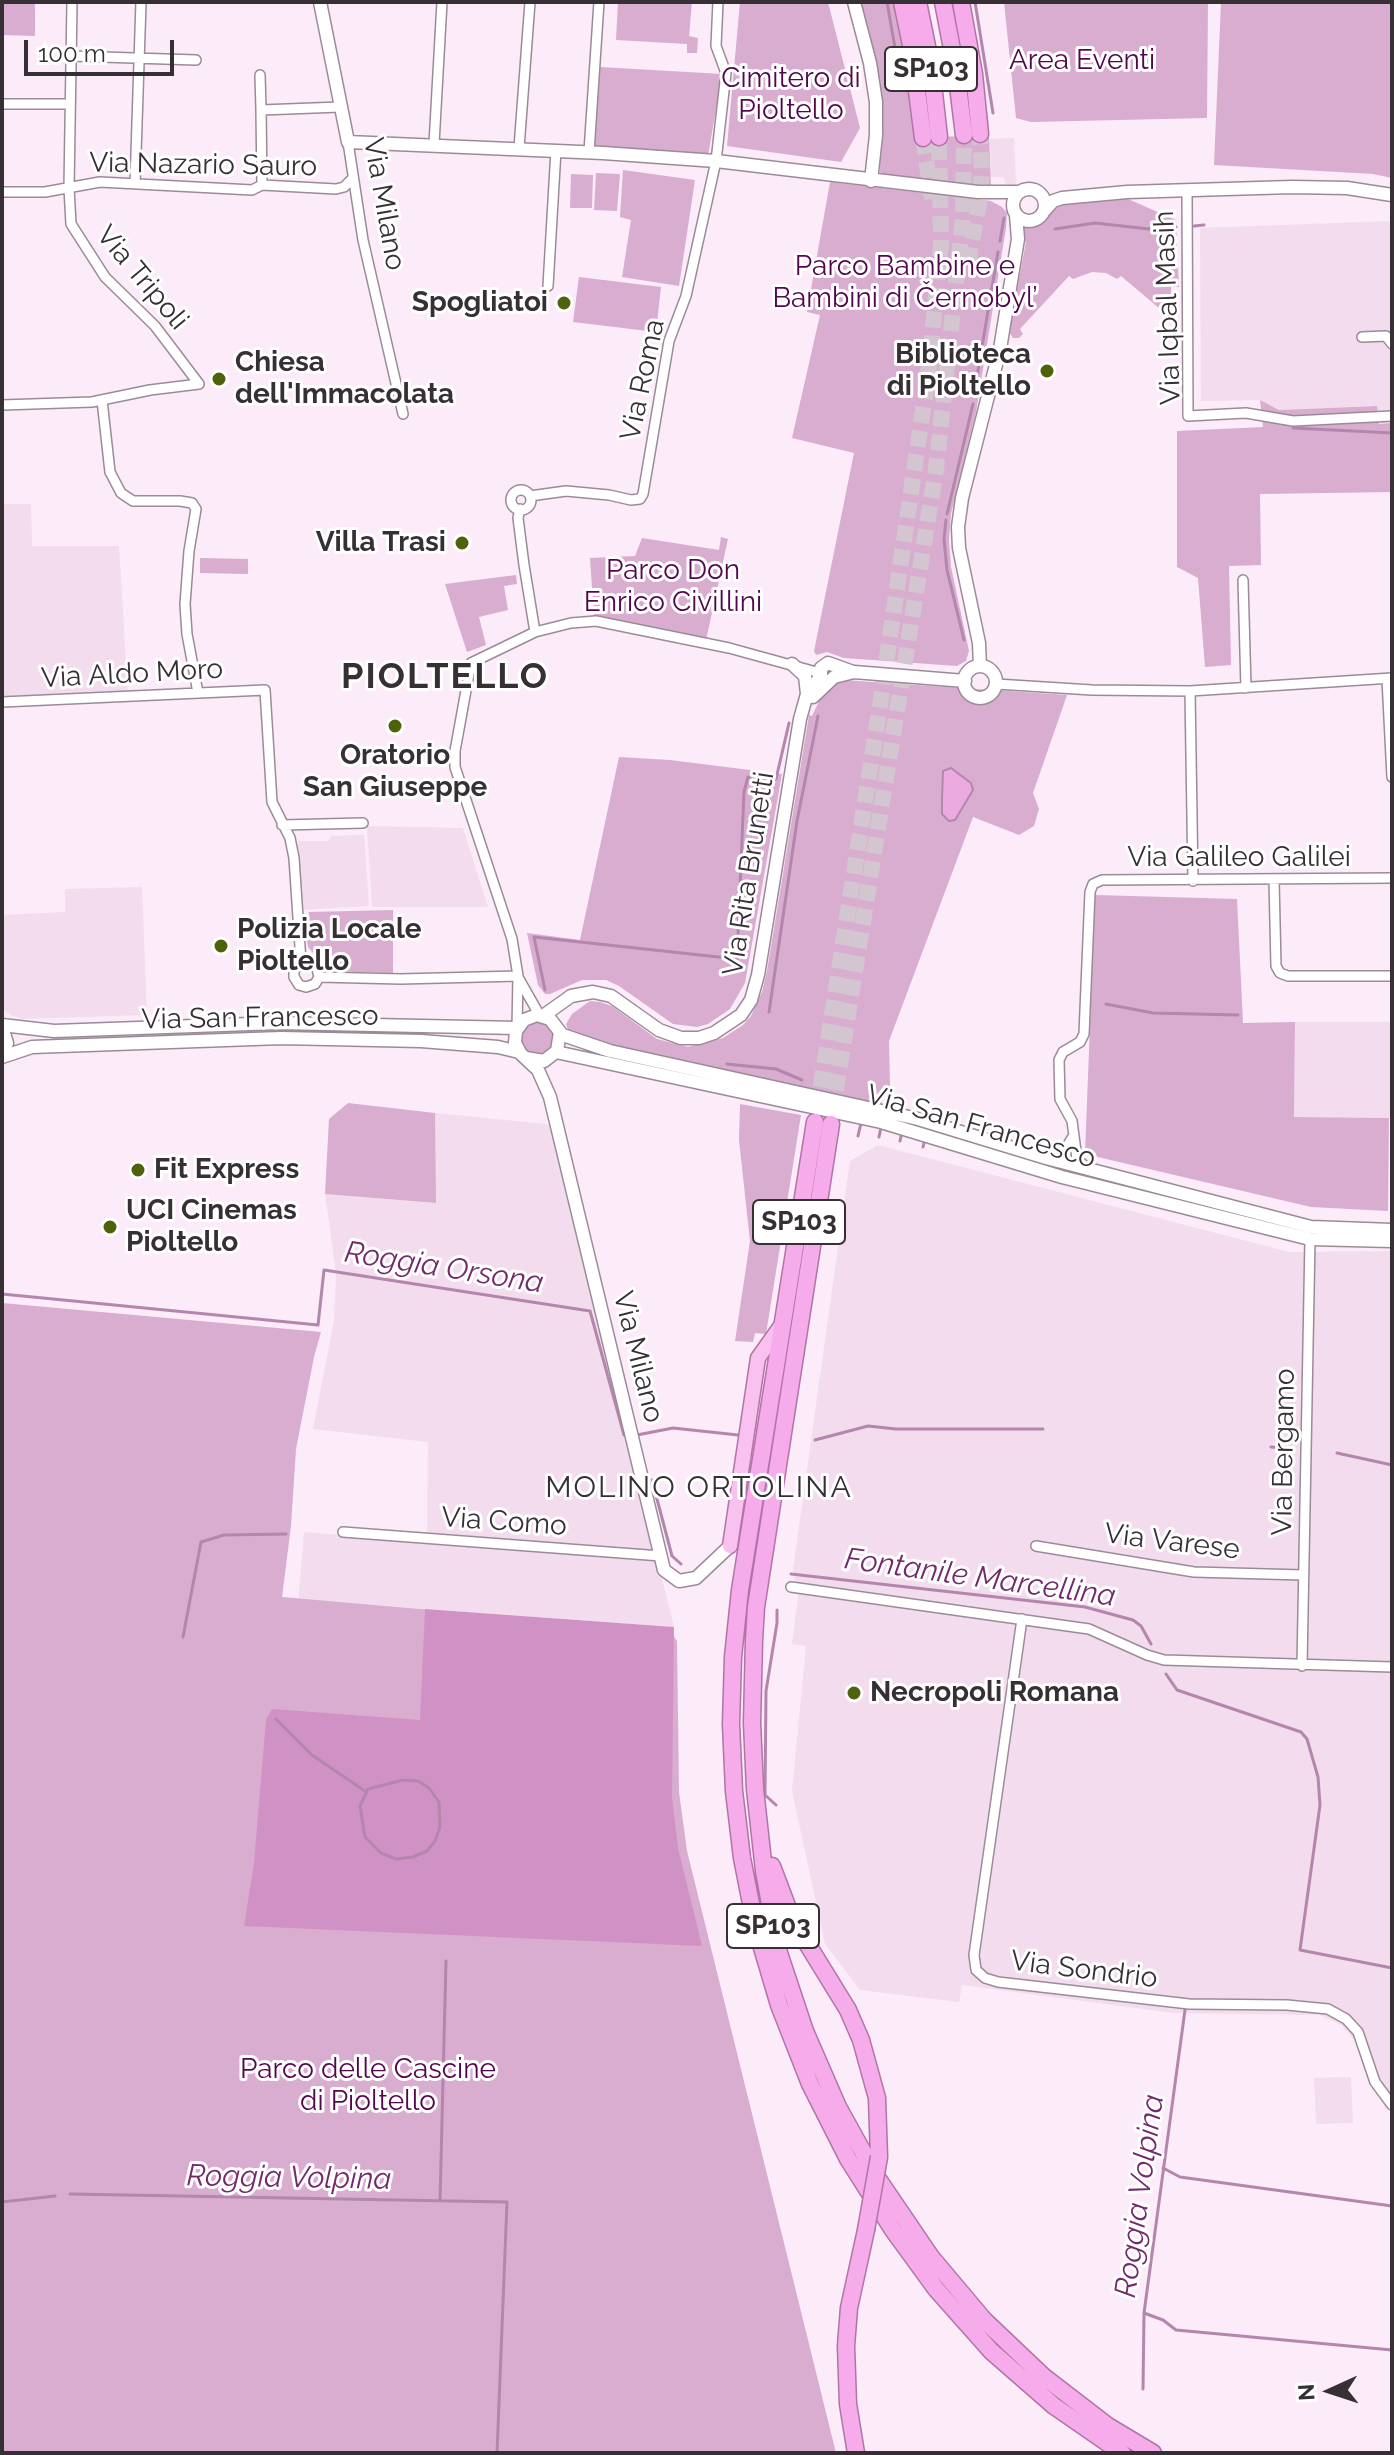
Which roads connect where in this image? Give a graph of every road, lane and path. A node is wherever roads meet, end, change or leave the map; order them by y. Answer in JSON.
{"nodes":[{"id":1,"x":72,"y":2,"type":"edge"},
{"id":2,"x":141,"y":2,"type":"edge"},
{"id":3,"x":320,"y":2,"type":"edge"},
{"id":4,"x":442,"y":2,"type":"edge"},
{"id":5,"x":530,"y":2,"type":"edge"},
{"id":6,"x":599,"y":2,"type":"edge"},
{"id":7,"x":718,"y":2,"type":"edge"},
{"id":8,"x":854,"y":2,"type":"edge"},
{"id":9,"x":902,"y":2,"type":"edge"},
{"id":10,"x":918,"y":2,"type":"edge"},
{"id":11,"x":943,"y":2,"type":"edge"},
{"id":12,"x":961,"y":2,"type":"edge"},
{"id":13,"x":71,"y":56,"type":"junction"},
{"id":14,"x":139,"y":57,"type":"junction"},
{"id":15,"x":196,"y":60,"type":"dead end"},
{"id":16,"x":260,"y":75,"type":"dead end"},
{"id":17,"x":2,"y":104,"type":"edge"},
{"id":18,"x":70,"y":104,"type":"junction"},
{"id":19,"x":340,"y":107,"type":"junction"},
{"id":20,"x":261,"y":110,"type":"junction"},
{"id":21,"x":348,"y":142,"type":"junction"},
{"id":22,"x":434,"y":144,"type":"junction"},
{"id":23,"x":519,"y":148,"type":"junction"},
{"id":24,"x":556,"y":150,"type":"junction"},
{"id":25,"x":589,"y":152,"type":"junction"},
{"id":26,"x":716,"y":161,"type":"junction"},
{"id":27,"x":353,"y":178,"type":"junction"},
{"id":28,"x":871,"y":181,"type":"junction"},
{"id":29,"x":135,"y":184,"type":"junction"},
{"id":30,"x":262,"y":185,"type":"junction"},
{"id":31,"x":69,"y":188,"type":"junction"},
{"id":32,"x":1035,"y":190,"type":"junction"},
{"id":33,"x":1187,"y":191,"type":"junction"},
{"id":34,"x":2,"y":192,"type":"edge"},
{"id":35,"x":978,"y":192,"type":"junction"},
{"id":36,"x":1019,"y":192,"type":"junction"},
{"id":37,"x":1078,"y":195,"type":"junction"},
{"id":38,"x":1392,"y":195,"type":"edge"},
{"id":39,"x":1045,"y":210,"type":"junction"},
{"id":40,"x":1015,"y":212,"type":"junction"},
{"id":41,"x":1032,"y":222,"type":"junction"},
{"id":42,"x":1018,"y":239,"type":"junction"},
{"id":43,"x":548,"y":286,"type":"dead end"},
{"id":44,"x":1362,"y":337,"type":"dead end"},
{"id":45,"x":1392,"y":344,"type":"edge"},
{"id":46,"x":102,"y":400,"type":"junction"},
{"id":47,"x":2,"y":405,"type":"edge"},
{"id":48,"x":403,"y":414,"type":"dead end"},
{"id":49,"x":1392,"y":416,"type":"edge"},
{"id":50,"x":530,"y":496,"type":"junction"},
{"id":51,"x":520,"y":509,"type":"junction"},
{"id":52,"x":1243,"y":580,"type":"dead end"},
{"id":53,"x":535,"y":632,"type":"junction"},
{"id":54,"x":791,"y":664,"type":"junction"},
{"id":55,"x":980,"y":666,"type":"junction"},
{"id":56,"x":827,"y":673,"type":"junction"},
{"id":57,"x":1390,"y":678,"type":"edge"},
{"id":58,"x":965,"y":681,"type":"junction"},
{"id":59,"x":996,"y":684,"type":"junction"},
{"id":60,"x":1246,"y":688,"type":"junction"},
{"id":61,"x":1190,"y":691,"type":"junction"},
{"id":62,"x":198,"y":693,"type":"junction"},
{"id":63,"x":806,"y":700,"type":"junction"},
{"id":64,"x":2,"y":702,"type":"edge"},
{"id":65,"x":1392,"y":777,"type":"edge"},
{"id":66,"x":363,"y":823,"type":"dead end"},
{"id":67,"x":282,"y":825,"type":"junction"},
{"id":68,"x":1392,"y":878,"type":"edge"},
{"id":69,"x":1274,"y":880,"type":"junction"},
{"id":70,"x":1193,"y":881,"type":"junction"},
{"id":71,"x":301,"y":962,"type":"junction"},
{"id":72,"x":518,"y":976,"type":"junction"},
{"id":73,"x":1392,"y":976,"type":"edge"},
{"id":74,"x":319,"y":977,"type":"junction"},
{"id":75,"x":585,"y":992,"type":"junction"},
{"id":76,"x":541,"y":1016,"type":"junction"},
{"id":77,"x":2,"y":1026,"type":"edge"},
{"id":78,"x":517,"y":1028,"type":"junction"},
{"id":79,"x":559,"y":1030,"type":"junction"},
{"id":80,"x":554,"y":1054,"type":"junction"},
{"id":81,"x":523,"y":1055,"type":"junction"},
{"id":82,"x":2,"y":1056,"type":"edge"},
{"id":83,"x":550,"y":1097,"type":"junction"},
{"id":84,"x":1073,"y":1135,"type":"junction"},
{"id":85,"x":1046,"y":1158,"type":"junction"},
{"id":86,"x":1089,"y":1169,"type":"junction"},
{"id":87,"x":1392,"y":1230,"type":"edge"},
{"id":88,"x":1310,"y":1239,"type":"junction"},
{"id":89,"x":1392,"y":1241,"type":"edge"},
{"id":90,"x":783,"y":1323,"type":"junction"},
{"id":91,"x":791,"y":1375,"type":"junction"},
{"id":92,"x":343,"y":1532,"type":"dead end"},
{"id":93,"x":730,"y":1546,"type":"joint"},
{"id":94,"x":1036,"y":1546,"type":"dead end"},
{"id":95,"x":661,"y":1556,"type":"junction"},
{"id":96,"x":1303,"y":1575,"type":"junction"},
{"id":97,"x":791,"y":1587,"type":"dead end"},
{"id":98,"x":1022,"y":1619,"type":"junction"},
{"id":99,"x":1302,"y":1666,"type":"junction"},
{"id":100,"x":1392,"y":1667,"type":"edge"},
{"id":101,"x":1392,"y":2105,"type":"edge"},
{"id":102,"x":856,"y":2453,"type":"edge"},
{"id":103,"x":1122,"y":2453,"type":"edge"},
{"id":104,"x":1153,"y":2453,"type":"edge"}],
"edges":[{"from":1,"to":13,"type":"street","name":"Via Tripoli"},
{"from":2,"to":14,"type":"street"},
{"from":3,"to":19,"type":"street","name":"Via Milano"},
{"from":4,"to":22,"type":"street"},
{"from":5,"to":23,"type":"street"},
{"from":6,"to":25,"type":"street"},
{"from":7,"to":26,"type":"street"},
{"from":8,"to":28,"type":"street"},
{"from":9,"to":10,"type":"highway","number":"SP103"},
{"from":11,"to":12,"type":"highway","number":"SP103"},
{"from":13,"to":14,"type":"street"},
{"from":13,"to":18,"type":"street","name":"Via Tripoli"},
{"from":14,"to":15,"type":"street"},
{"from":14,"to":29,"type":"street"},
{"from":16,"to":20,"type":"street"},
{"from":17,"to":18,"type":"street"},
{"from":18,"to":31,"type":"street","name":"Via Tripoli"},
{"from":19,"to":20,"type":"street"},
{"from":19,"to":21,"type":"street","name":"Via Milano"},
{"from":20,"to":30,"type":"street"},
{"from":21,"to":22,"type":"street"},
{"from":21,"to":27,"type":"street","name":"Via Milano"},
{"from":22,"to":23,"type":"street"},
{"from":23,"to":24,"type":"street"},
{"from":24,"to":25,"type":"street"},
{"from":24,"to":43,"type":"street"},
{"from":25,"to":26,"type":"street"},
{"from":26,"to":28,"type":"street"},
{"from":26,"to":50,"type":"street","name":"Via Roma"},
{"from":27,"to":30,"type":"street","name":"Via Nazario Sauro"},
{"from":27,"to":48,"type":"street","name":"Via Milano"},
{"from":28,"to":35,"type":"street"},
{"from":29,"to":30,"type":"street","name":"Via Nazario Sauro"},
{"from":29,"to":31,"type":"street","name":"Via Nazario Sauro"},
{"from":31,"to":34,"type":"street","name":"Via Nazario Sauro"},
{"from":31,"to":46,"type":"street","name":"Via Tripoli"},
{"from":32,"to":36,"type":"street"},
{"from":32,"to":37,"type":"street"},
{"from":32,"to":39,"type":"street"},
{"from":33,"to":37,"type":"street"},
{"from":33,"to":38,"type":"street"},
{"from":33,"to":49,"type":"street","name":"Via Iqbal Masih"},
{"from":35,"to":36,"type":"street"},
{"from":35,"to":40,"type":"street"},
{"from":36,"to":40,"type":"street"},
{"from":37,"to":39,"type":"street"},
{"from":39,"to":41,"type":"street"},
{"from":40,"to":41,"type":"street"},
{"from":40,"to":42,"type":"street"},
{"from":41,"to":42,"type":"street"},
{"from":42,"to":55,"type":"street"},
{"from":44,"to":45,"type":"street"},
{"from":46,"to":47,"type":"street"},
{"from":46,"to":62,"type":"street"},
{"from":50,"to":51,"type":"street"},
{"from":50,"to":51,"type":"street"},
{"from":51,"to":53,"type":"street"},
{"from":52,"to":60,"type":"street"},
{"from":53,"to":54,"type":"street"},
{"from":53,"to":72,"type":"street"},
{"from":54,"to":56,"type":"street"},
{"from":54,"to":63,"type":"street"},
{"from":55,"to":58,"type":"street"},
{"from":55,"to":59,"type":"street"},
{"from":56,"to":58,"type":"street"},
{"from":56,"to":63,"type":"street","name":"Via Rita Brunetti"},
{"from":57,"to":60,"type":"street"},
{"from":57,"to":65,"type":"street"},
{"from":58,"to":59,"type":"street"},
{"from":59,"to":61,"type":"street"},
{"from":60,"to":61,"type":"street"},
{"from":61,"to":70,"type":"street"},
{"from":62,"to":64,"type":"street","name":"Via Aldo Moro"},
{"from":62,"to":67,"type":"street","name":"Via Aldo Moro"},
{"from":63,"to":75,"type":"street","name":"Via Rita Brunetti"},
{"from":66,"to":67,"type":"street"},
{"from":67,"to":71,"type":"street"},
{"from":68,"to":69,"type":"street","name":"Via Galileo Galilei"},
{"from":69,"to":70,"type":"street","name":"Via Galileo Galilei"},
{"from":69,"to":73,"type":"street"},
{"from":70,"to":84,"type":"street","name":"Via Galileo Galilei"},
{"from":71,"to":74,"type":"street"},
{"from":71,"to":74,"type":"street"},
{"from":72,"to":74,"type":"street"},
{"from":72,"to":76,"type":"street"},
{"from":72,"to":78,"type":"street"},
{"from":75,"to":76,"type":"street"},
{"from":75,"to":79,"type":"street"},
{"from":76,"to":78,"type":"street"},
{"from":76,"to":79,"type":"street"},
{"from":77,"to":78,"type":"street","name":"Via San Francesco"},
{"from":77,"to":82,"type":"street"},
{"from":78,"to":81,"type":"street"},
{"from":79,"to":80,"type":"street"},
{"from":79,"to":85,"type":"street","name":"Via San Francesco"},
{"from":80,"to":81,"type":"street"},
{"from":80,"to":83,"type":"street","name":"Via Milano"},
{"from":80,"to":88,"type":"street","name":"Via San Francesco"},
{"from":81,"to":82,"type":"street","name":"Via San Francesco"},
{"from":81,"to":83,"type":"street","name":"Via Milano"},
{"from":83,"to":95,"type":"street","name":"Via Milano"},
{"from":84,"to":85,"type":"street"},
{"from":84,"to":86,"type":"street"},
{"from":85,"to":86,"type":"street","name":"Via San Francesco"},
{"from":86,"to":87,"type":"street","name":"Via San Francesco"},
{"from":88,"to":89,"type":"street","name":"Via San Francesco"},
{"from":88,"to":96,"type":"street","name":"Via Bergamo"},
{"from":90,"to":91,"type":"highway","number":"SP103"},
{"from":90,"to":93,"type":"main road"},
{"from":90,"to":103,"type":"highway","number":"SP103"},
{"from":91,"to":102,"type":"highway","number":"SP103","bridge":true},
{"from":91,"to":104,"type":"highway","number":"SP103"},
{"from":92,"to":95,"type":"street","name":"Via Como"},
{"from":93,"to":95,"type":"street","name":"Via Milano"},
{"from":94,"to":96,"type":"street","name":"Via Varese"},
{"from":96,"to":99,"type":"street","name":"Via Bergamo"},
{"from":97,"to":98,"type":"street"},
{"from":98,"to":99,"type":"street"},
{"from":98,"to":101,"type":"street","name":"Via Sondrio"},
{"from":99,"to":100,"type":"street"}]}
